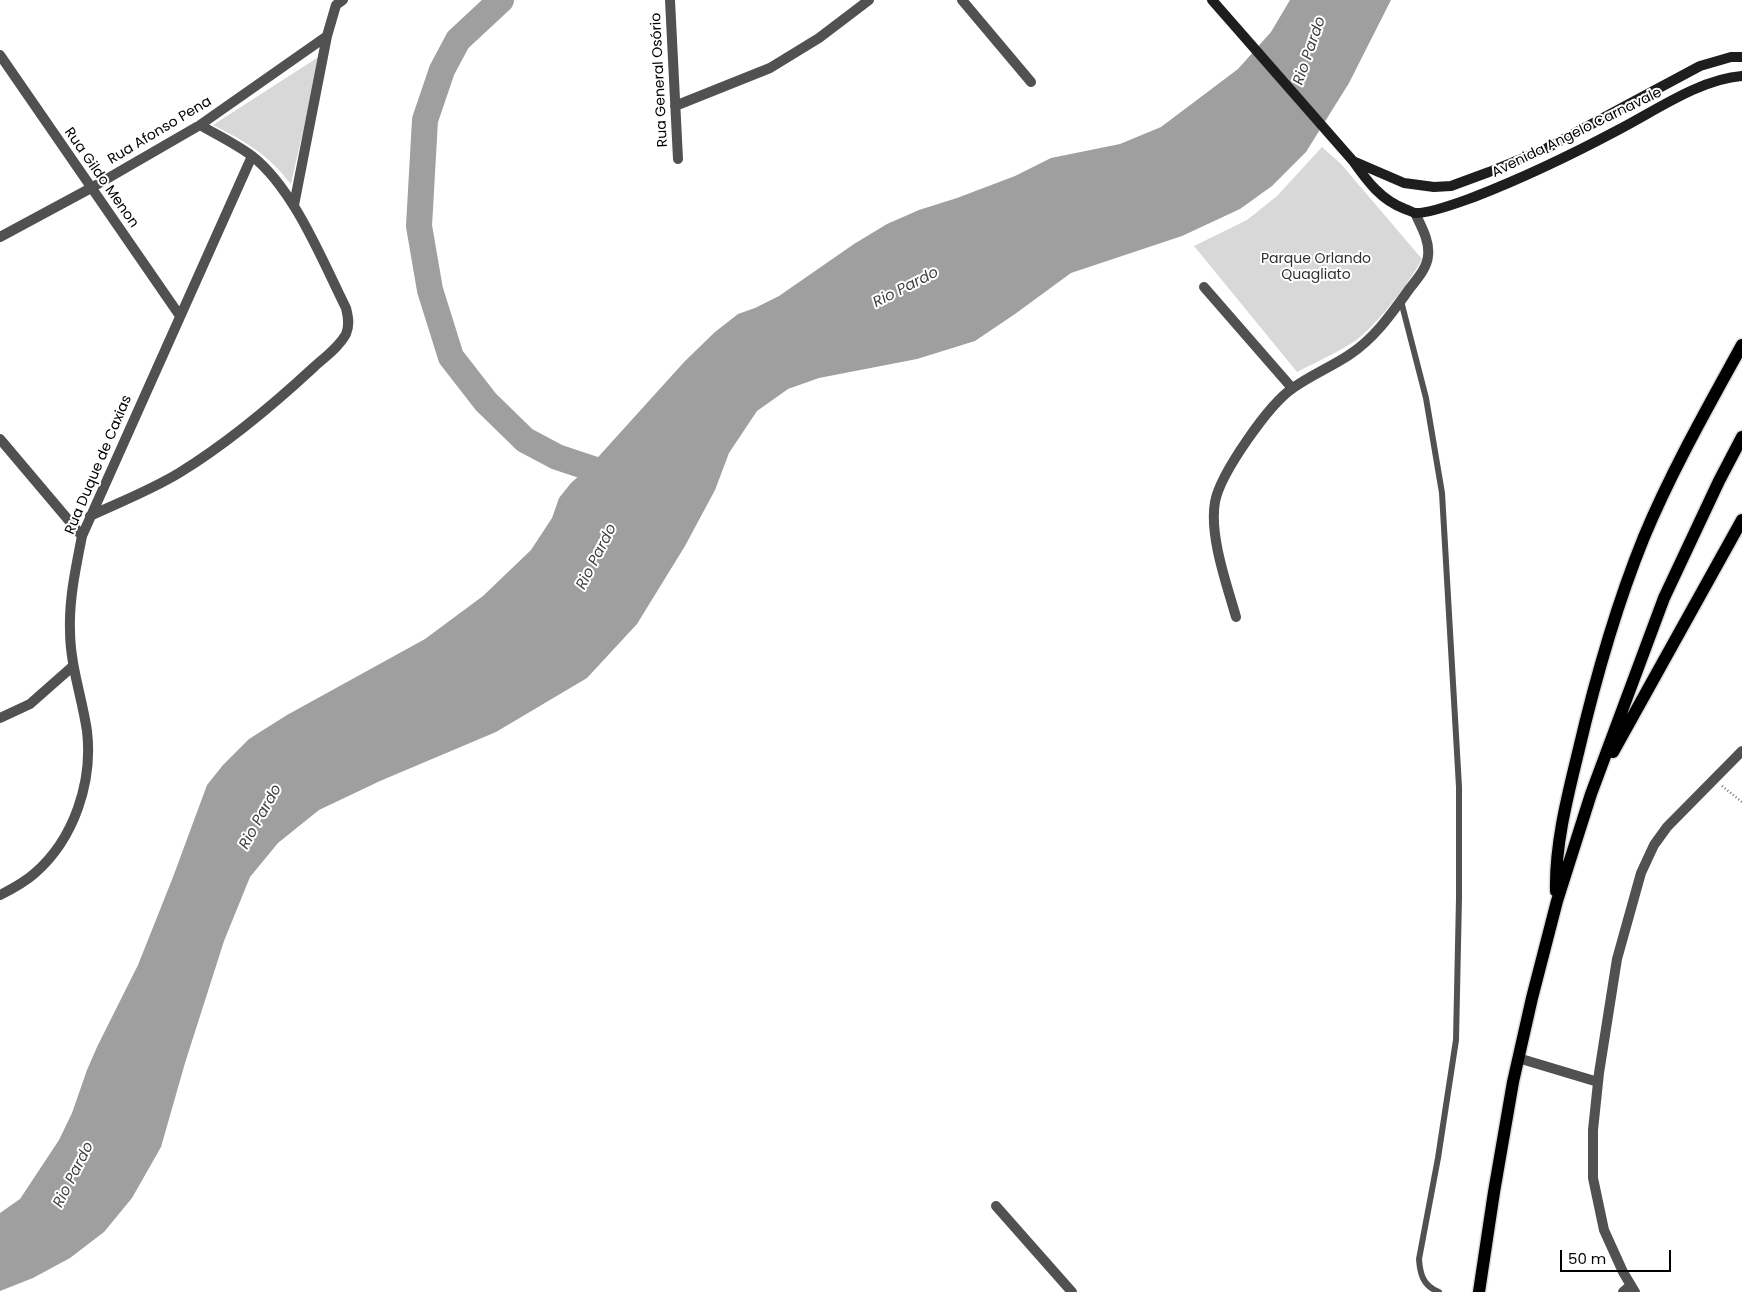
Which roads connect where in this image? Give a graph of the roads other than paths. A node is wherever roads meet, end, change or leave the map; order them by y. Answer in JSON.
{"nodes":[{"id":1,"x":670,"y":0,"type":"edge"},
{"id":2,"x":869,"y":0,"type":"edge"},
{"id":3,"x":962,"y":0,"type":"edge"},
{"id":4,"x":1212,"y":0,"type":"edge"},
{"id":5,"x":337,"y":2,"type":"edge"},
{"id":6,"x":327,"y":36,"type":"junction"},
{"id":7,"x":0,"y":55,"type":"edge"},
{"id":8,"x":1742,"y":56,"type":"edge"},
{"id":9,"x":1742,"y":76,"type":"edge"},
{"id":10,"x":1031,"y":82,"type":"dead end"},
{"id":11,"x":675,"y":106,"type":"junction"},
{"id":12,"x":200,"y":125,"type":"junction"},
{"id":13,"x":252,"y":156,"type":"junction"},
{"id":14,"x":678,"y":159,"type":"dead end"},
{"id":15,"x":1352,"y":161,"type":"junction"},
{"id":16,"x":91,"y":188,"type":"junction"},
{"id":17,"x":294,"y":206,"type":"junction"},
{"id":18,"x":1415,"y":213,"type":"junction"},
{"id":19,"x":0,"y":237,"type":"edge"},
{"id":20,"x":1204,"y":287,"type":"dead end"},
{"id":21,"x":1401,"y":301,"type":"junction"},
{"id":22,"x":180,"y":316,"type":"junction"},
{"id":23,"x":1742,"y":344,"type":"edge"},
{"id":24,"x":1292,"y":388,"type":"junction"},
{"id":25,"x":1742,"y":437,"type":"edge"},
{"id":26,"x":2,"y":446,"type":"edge"},
{"id":27,"x":90,"y":516,"type":"junction"},
{"id":28,"x":1742,"y":520,"type":"edge"},
{"id":29,"x":82,"y":536,"type":"junction"},
{"id":30,"x":1236,"y":618,"type":"dead end"},
{"id":31,"x":72,"y":667,"type":"junction"},
{"id":32,"x":0,"y":718,"type":"edge"},
{"id":33,"x":1742,"y":751,"type":"edge"},
{"id":34,"x":1591,"y":794,"type":"junction"},
{"id":35,"x":0,"y":895,"type":"edge"},
{"id":36,"x":1557,"y":901,"type":"junction"},
{"id":37,"x":1518,"y":1058,"type":"junction"},
{"id":38,"x":1598,"y":1082,"type":"junction"},
{"id":39,"x":996,"y":1206,"type":"dead end"},
{"id":40,"x":1633,"y":1288,"type":"edge"},
{"id":41,"x":1072,"y":1292,"type":"edge"},
{"id":42,"x":1440,"y":1292,"type":"edge"},
{"id":43,"x":1478,"y":1292,"type":"edge"},
{"id":44,"x":1623,"y":1292,"type":"edge"}],
"edges":[{"from":1,"to":11,"type":"street","name":"Rua General Osório"},
{"from":2,"to":11,"type":"street"},
{"from":3,"to":10,"type":"street"},
{"from":4,"to":15,"type":"main road","name":"Avenida Angelo Carnavale"},
{"from":5,"to":6,"type":"street"},
{"from":6,"to":12,"type":"street","name":"Rua Afonso Pena"},
{"from":6,"to":17,"type":"street"},
{"from":7,"to":16,"type":"street","name":"Rua Gildo Menon"},
{"from":8,"to":15,"type":"main road","name":"Avenida Angelo Carnavale"},
{"from":9,"to":18,"type":"main road","name":"Avenida Angelo Carnavale"},
{"from":11,"to":14,"type":"street","name":"Rua General Osório"},
{"from":12,"to":13,"type":"street"},
{"from":12,"to":16,"type":"street","name":"Rua Afonso Pena"},
{"from":13,"to":17,"type":"street"},
{"from":13,"to":22,"type":"street","name":"Rua Duque de Caxias"},
{"from":15,"to":18,"type":"main road","name":"Avenida Angelo Carnavale"},
{"from":16,"to":19,"type":"street","name":"Rua Afonso Pena"},
{"from":16,"to":22,"type":"street","name":"Rua Gildo Menon"},
{"from":17,"to":27,"type":"street"},
{"from":18,"to":21,"type":"street"},
{"from":20,"to":24,"type":"street"},
{"from":21,"to":24,"type":"street"},
{"from":21,"to":42,"type":"lane"},
{"from":22,"to":27,"type":"street","name":"Rua Duque de Caxias"},
{"from":23,"to":36,"type":"main road"},
{"from":24,"to":30,"type":"street"},
{"from":25,"to":34,"type":"main road"},
{"from":26,"to":29,"type":"street"},
{"from":27,"to":29,"type":"street","name":"Rua Duque de Caxias"},
{"from":28,"to":34,"type":"main road"},
{"from":29,"to":31,"type":"street","name":"Rua Duque de Caxias"},
{"from":31,"to":32,"type":"street"},
{"from":31,"to":35,"type":"street","name":"Rua Duque de Caxias"},
{"from":33,"to":38,"type":"street"},
{"from":34,"to":36,"type":"main road"},
{"from":36,"to":37,"type":"main road"},
{"from":37,"to":38,"type":"street"},
{"from":37,"to":43,"type":"main road"},
{"from":38,"to":40,"type":"street"},
{"from":39,"to":41,"type":"street"},
{"from":40,"to":44,"type":"street"}]}
